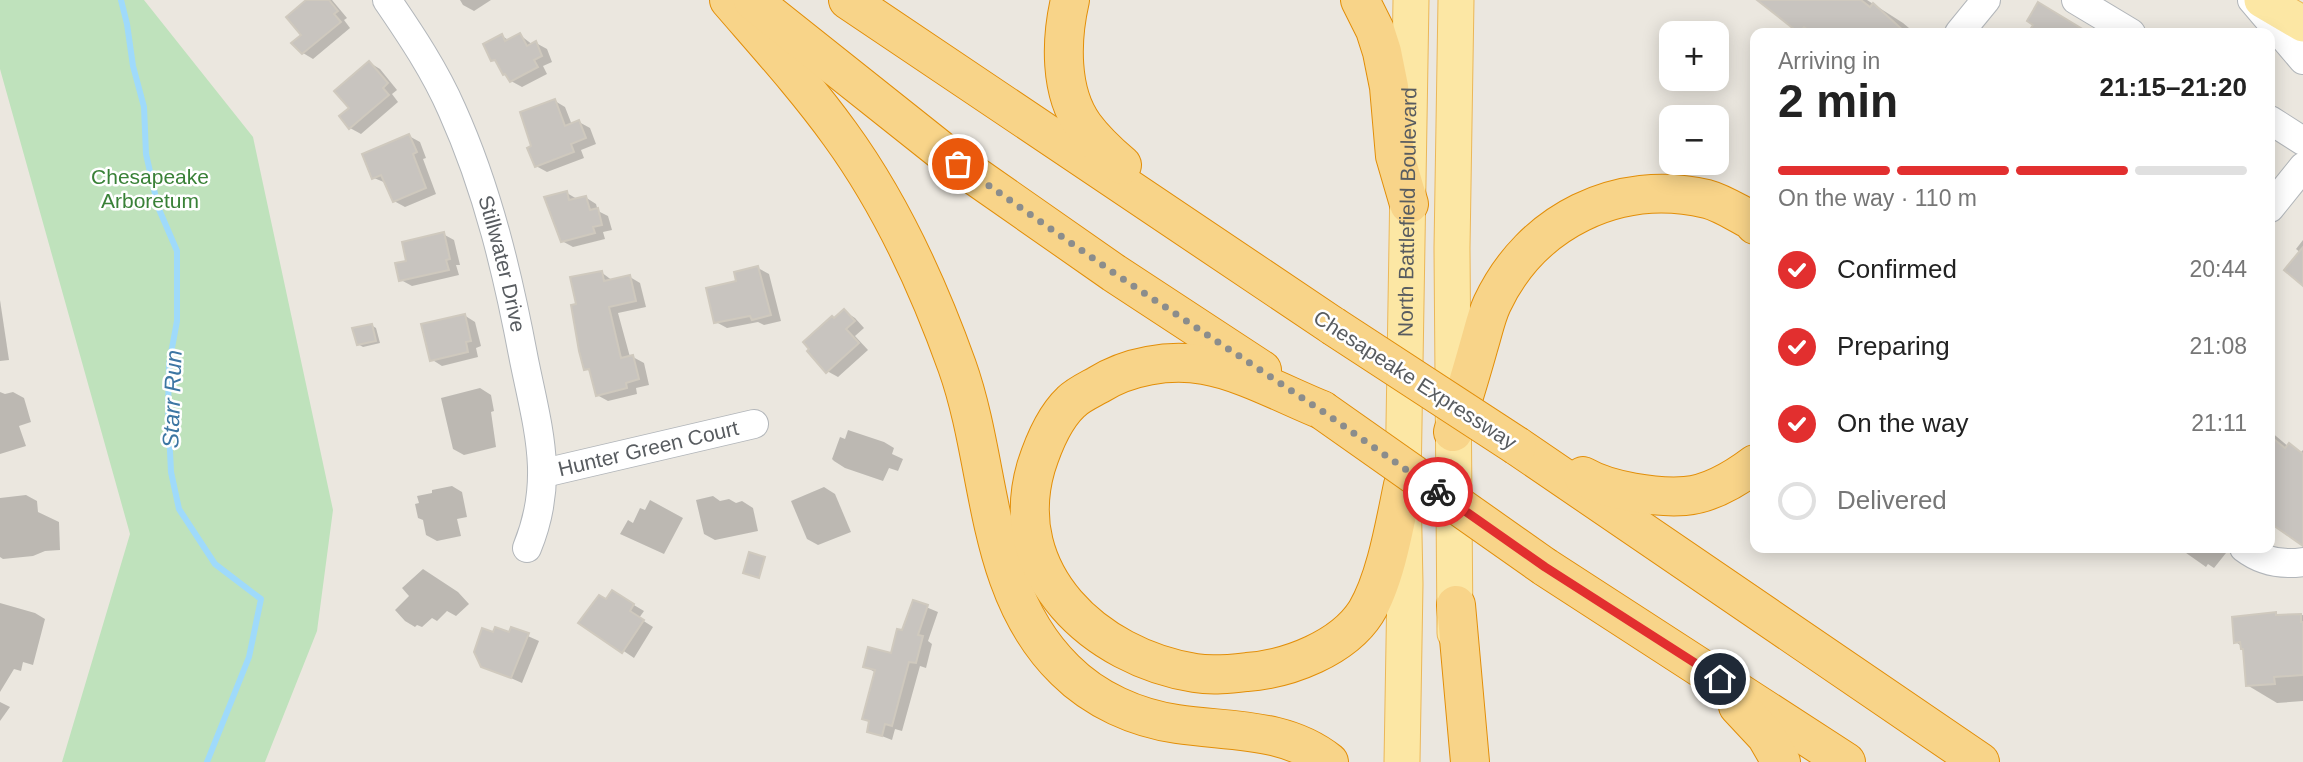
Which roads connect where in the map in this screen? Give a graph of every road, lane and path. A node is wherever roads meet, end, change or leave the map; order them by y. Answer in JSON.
{"nodes":[{"id":1,"x":387,"y":0,"type":"edge"},
{"id":2,"x":729,"y":0,"type":"edge"},
{"id":3,"x":751,"y":0,"type":"edge"},
{"id":4,"x":848,"y":0,"type":"edge"},
{"id":5,"x":1070,"y":0,"type":"edge"},
{"id":6,"x":1360,"y":0,"type":"edge"},
{"id":7,"x":1411,"y":0,"type":"edge"},
{"id":8,"x":1456,"y":0,"type":"edge"},
{"id":9,"x":2076,"y":0,"type":"edge"},
{"id":10,"x":1977,"y":3,"type":"edge"},
{"id":11,"x":2274,"y":6,"type":"edge"},
{"id":12,"x":1962,"y":28,"type":"edge"},
{"id":13,"x":2123,"y":28,"type":"edge"},
{"id":14,"x":2303,"y":60,"type":"edge"},
{"id":15,"x":2275,"y":123,"type":"edge"},
{"id":16,"x":2303,"y":141,"type":"edge"},
{"id":17,"x":2303,"y":167,"type":"edge"},
{"id":18,"x":2275,"y":202,"type":"edge"},
{"id":19,"x":1409,"y":204,"type":"junction"},
{"id":20,"x":1750,"y":220,"type":"edge"},
{"id":21,"x":1241,"y":266,"type":"junction"},
{"id":22,"x":1322,"y":411,"type":"junction"},
{"id":23,"x":754,"y":424,"type":"dead end"},
{"id":24,"x":1453,"y":432,"type":"junction"},
{"id":25,"x":1520,"y":449,"type":"junction"},
{"id":26,"x":1750,"y":468,"type":"edge"},
{"id":27,"x":544,"y":472,"type":"junction"},
{"id":28,"x":1403,"y":485,"type":"junction"},
{"id":29,"x":527,"y":548,"type":"dead end"},
{"id":30,"x":2254,"y":553,"type":"edge"},
{"id":31,"x":2303,"y":562,"type":"edge"},
{"id":32,"x":1456,"y":605,"type":"junction"},
{"id":33,"x":1697,"y":665,"type":"junction"},
{"id":34,"x":1329,"y":762,"type":"edge"},
{"id":35,"x":1402,"y":762,"type":"edge"},
{"id":36,"x":1452,"y":762,"type":"edge"},
{"id":37,"x":1470,"y":762,"type":"edge"},
{"id":38,"x":1781,"y":762,"type":"edge"},
{"id":39,"x":1846,"y":762,"type":"edge"},
{"id":40,"x":1980,"y":762,"type":"edge"}],
"edges":[{"from":1,"to":27,"type":"street","name":"Stillwater Drive"},
{"from":2,"to":34,"type":"highway"},
{"from":3,"to":22,"type":"highway"},
{"from":4,"to":21,"type":"highway","name":"Chesapeake Expressway"},
{"from":5,"to":21,"type":"highway"},
{"from":6,"to":19,"type":"highway"},
{"from":7,"to":19,"type":"main road","name":"North Battlefield Boulevard"},
{"from":8,"to":24,"type":"main road"},
{"from":9,"to":13,"type":"street"},
{"from":10,"to":12,"type":"street"},
{"from":11,"to":14,"type":"street"},
{"from":15,"to":16,"type":"street"},
{"from":17,"to":18,"type":"street"},
{"from":19,"to":28,"type":"main road","name":"North Battlefield Boulevard"},
{"from":20,"to":24,"type":"highway"},
{"from":21,"to":25,"type":"highway","name":"Chesapeake Expressway","bridge":true},
{"from":22,"to":28,"type":"highway"},
{"from":22,"to":33,"type":"highway","bridge":true},
{"from":23,"to":27,"type":"street","name":"Hunter Green Court"},
{"from":24,"to":32,"type":"main road"},
{"from":25,"to":26,"type":"highway"},
{"from":25,"to":40,"type":"highway","name":"Chesapeake Expressway"},
{"from":27,"to":29,"type":"street","name":"Stillwater Drive"},
{"from":28,"to":35,"type":"main road","name":"North Battlefield Boulevard"},
{"from":30,"to":31,"type":"street"},
{"from":32,"to":36,"type":"main road"},
{"from":32,"to":37,"type":"highway"},
{"from":33,"to":38,"type":"highway"},
{"from":33,"to":39,"type":"highway"}]}
